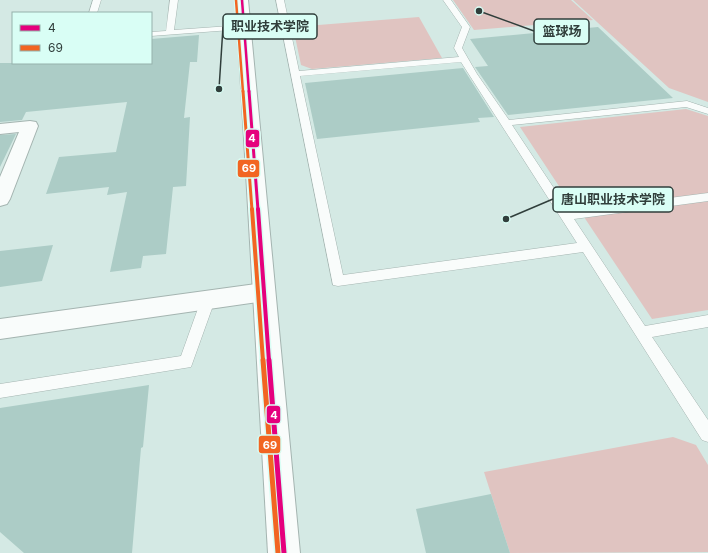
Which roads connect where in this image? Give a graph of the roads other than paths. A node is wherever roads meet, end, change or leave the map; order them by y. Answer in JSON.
{"nodes":[{"id":1,"x":97,"y":0,"type":"edge"},
{"id":2,"x":174,"y":0,"type":"edge"},
{"id":3,"x":242,"y":0,"type":"edge"},
{"id":4,"x":280,"y":0,"type":"edge"},
{"id":5,"x":447,"y":0,"type":"edge"},
{"id":6,"x":93,"y":12,"type":"edge"},
{"id":7,"x":244,"y":27,"type":"junction"},
{"id":8,"x":170,"y":32,"type":"junction"},
{"id":9,"x":152,"y":34,"type":"edge"},
{"id":10,"x":464,"y":59,"type":"junction"},
{"id":11,"x":296,"y":74,"type":"junction"},
{"id":12,"x":708,"y":110,"type":"edge"},
{"id":13,"x":507,"y":123,"type":"junction"},
{"id":14,"x":0,"y":129,"type":"edge"},
{"id":15,"x":708,"y":197,"type":"edge"},
{"id":16,"x":0,"y":199,"type":"edge"},
{"id":17,"x":565,"y":216,"type":"junction"},
{"id":18,"x":585,"y":247,"type":"junction"},
{"id":19,"x":264,"y":292,"type":"junction"},
{"id":20,"x":208,"y":300,"type":"junction"},
{"id":21,"x":708,"y":321,"type":"edge"},
{"id":22,"x":0,"y":329,"type":"edge"},
{"id":23,"x":641,"y":333,"type":"junction"},
{"id":24,"x":0,"y":391,"type":"edge"},
{"id":25,"x":708,"y":434,"type":"edge"},
{"id":26,"x":284,"y":553,"type":"edge"}],
"edges":[{"from":1,"to":6,"type":"lane"},
{"from":2,"to":8,"type":"lane"},
{"from":3,"to":7,"type":"main road"},
{"from":4,"to":11,"type":"lane"},
{"from":5,"to":10,"type":"lane"},
{"from":7,"to":8,"type":"lane"},
{"from":7,"to":19,"type":"main road"},
{"from":8,"to":9,"type":"lane"},
{"from":10,"to":11,"type":"lane"},
{"from":10,"to":13,"type":"lane"},
{"from":11,"to":18,"type":"lane"},
{"from":12,"to":13,"type":"lane"},
{"from":13,"to":17,"type":"lane"},
{"from":14,"to":16,"type":"main road"},
{"from":15,"to":17,"type":"lane"},
{"from":17,"to":18,"type":"lane"},
{"from":18,"to":23,"type":"lane"},
{"from":19,"to":20,"type":"main road"},
{"from":19,"to":26,"type":"main road"},
{"from":20,"to":22,"type":"main road"},
{"from":20,"to":24,"type":"lane"},
{"from":21,"to":23,"type":"lane"},
{"from":23,"to":25,"type":"lane"}]}
